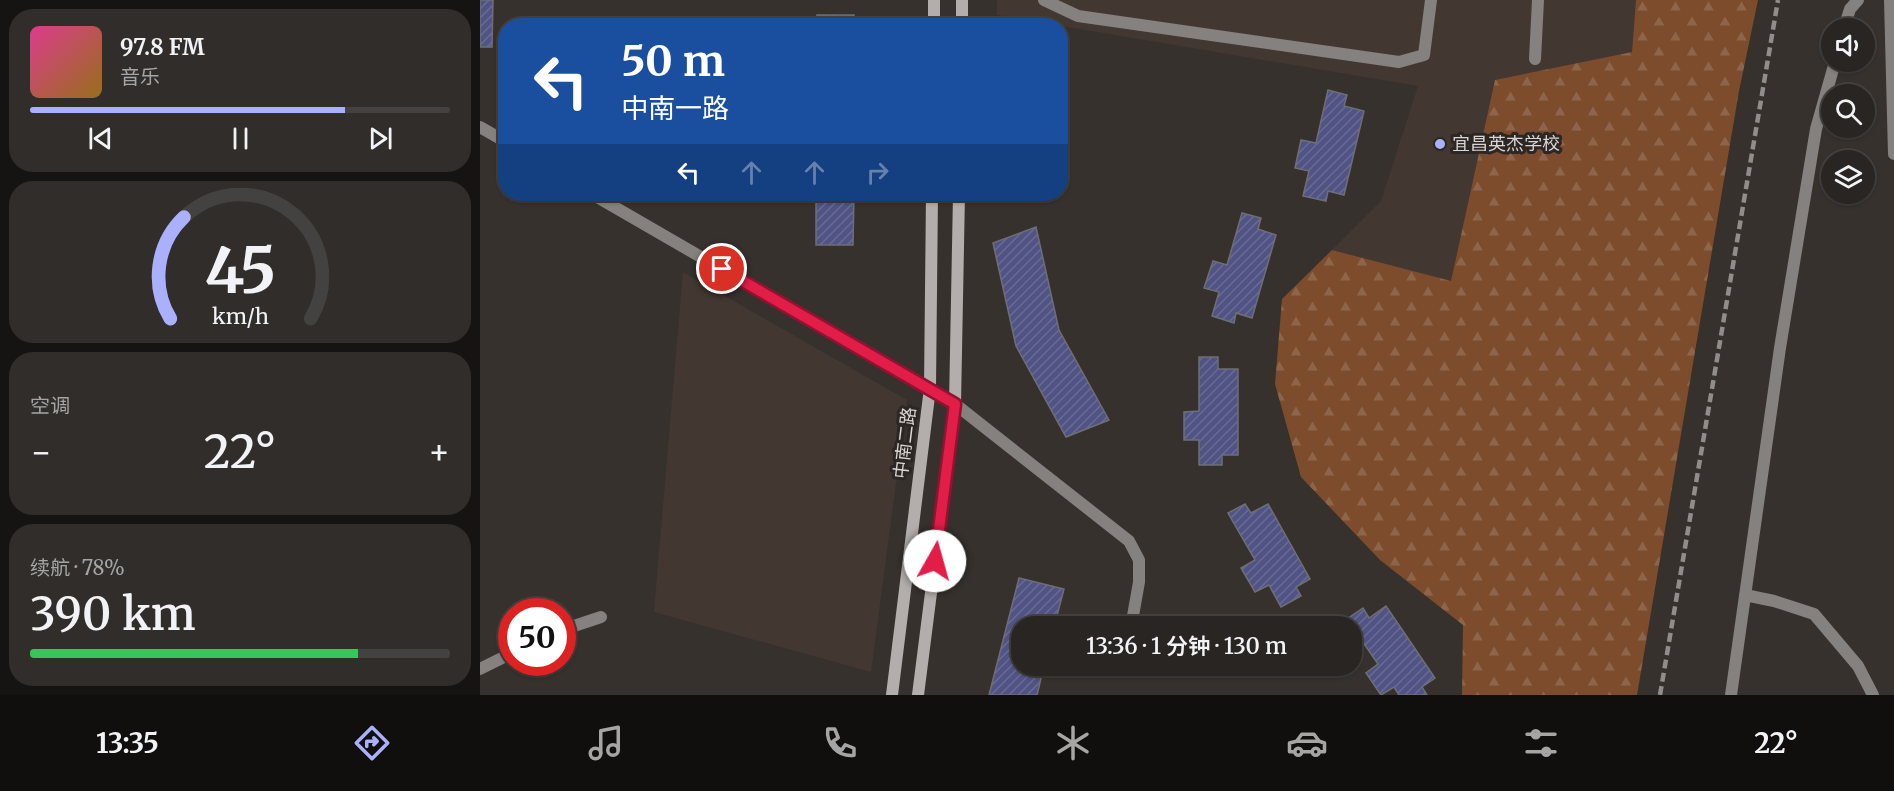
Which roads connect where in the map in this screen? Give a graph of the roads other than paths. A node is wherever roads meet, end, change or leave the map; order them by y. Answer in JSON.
{"nodes":[{"id":1,"x":934,"y":0,"type":"edge"},
{"id":2,"x":962,"y":0,"type":"edge"},
{"id":3,"x":1044,"y":0,"type":"edge"},
{"id":4,"x":1431,"y":0,"type":"edge"},
{"id":5,"x":1538,"y":0,"type":"edge"},
{"id":6,"x":1858,"y":0,"type":"edge"},
{"id":7,"x":1890,"y":0,"type":"edge"},
{"id":8,"x":934,"y":18,"type":"edge"},
{"id":9,"x":962,"y":18,"type":"edge"},
{"id":10,"x":1847,"y":18,"type":"edge"},
{"id":11,"x":1535,"y":59,"type":"dead end"},
{"id":12,"x":1832,"y":72,"type":"edge"},
{"id":13,"x":480,"y":127,"type":"edge"},
{"id":14,"x":498,"y":137,"type":"edge"},
{"id":15,"x":1894,"y":154,"type":"edge"},
{"id":16,"x":603,"y":201,"type":"edge"},
{"id":17,"x":932,"y":201,"type":"edge"},
{"id":18,"x":959,"y":201,"type":"edge"},
{"id":19,"x":930,"y":388,"type":"junction"},
{"id":20,"x":955,"y":404,"type":"junction"},
{"id":21,"x":1745,"y":595,"type":"junction"},
{"id":22,"x":1133,"y":616,"type":"edge"},
{"id":23,"x":602,"y":617,"type":"dead end"},
{"id":24,"x":576,"y":625,"type":"edge"},
{"id":25,"x":498,"y":660,"type":"edge"},
{"id":26,"x":480,"y":669,"type":"edge"},
{"id":27,"x":892,"y":695,"type":"edge"},
{"id":28,"x":918,"y":695,"type":"edge"},
{"id":29,"x":1731,"y":695,"type":"edge"},
{"id":30,"x":1873,"y":695,"type":"edge"}],
"edges":[{"from":1,"to":8,"type":"main road"},
{"from":2,"to":9,"type":"main road"},
{"from":3,"to":4,"type":"street"},
{"from":5,"to":11,"type":"street"},
{"from":6,"to":10,"type":"street"},
{"from":7,"to":15,"type":"street"},
{"from":12,"to":21,"type":"street"},
{"from":13,"to":14,"type":"street"},
{"from":16,"to":19,"type":"street"},
{"from":17,"to":19,"type":"main road","name":"中南二路"},
{"from":18,"to":20,"type":"main road"},
{"from":19,"to":20,"type":"street"},
{"from":19,"to":27,"type":"main road","name":"中南二路"},
{"from":20,"to":22,"type":"street"},
{"from":20,"to":28,"type":"main road"},
{"from":21,"to":29,"type":"street"},
{"from":21,"to":30,"type":"street"},
{"from":23,"to":24,"type":"street"},
{"from":25,"to":26,"type":"street"}]}
